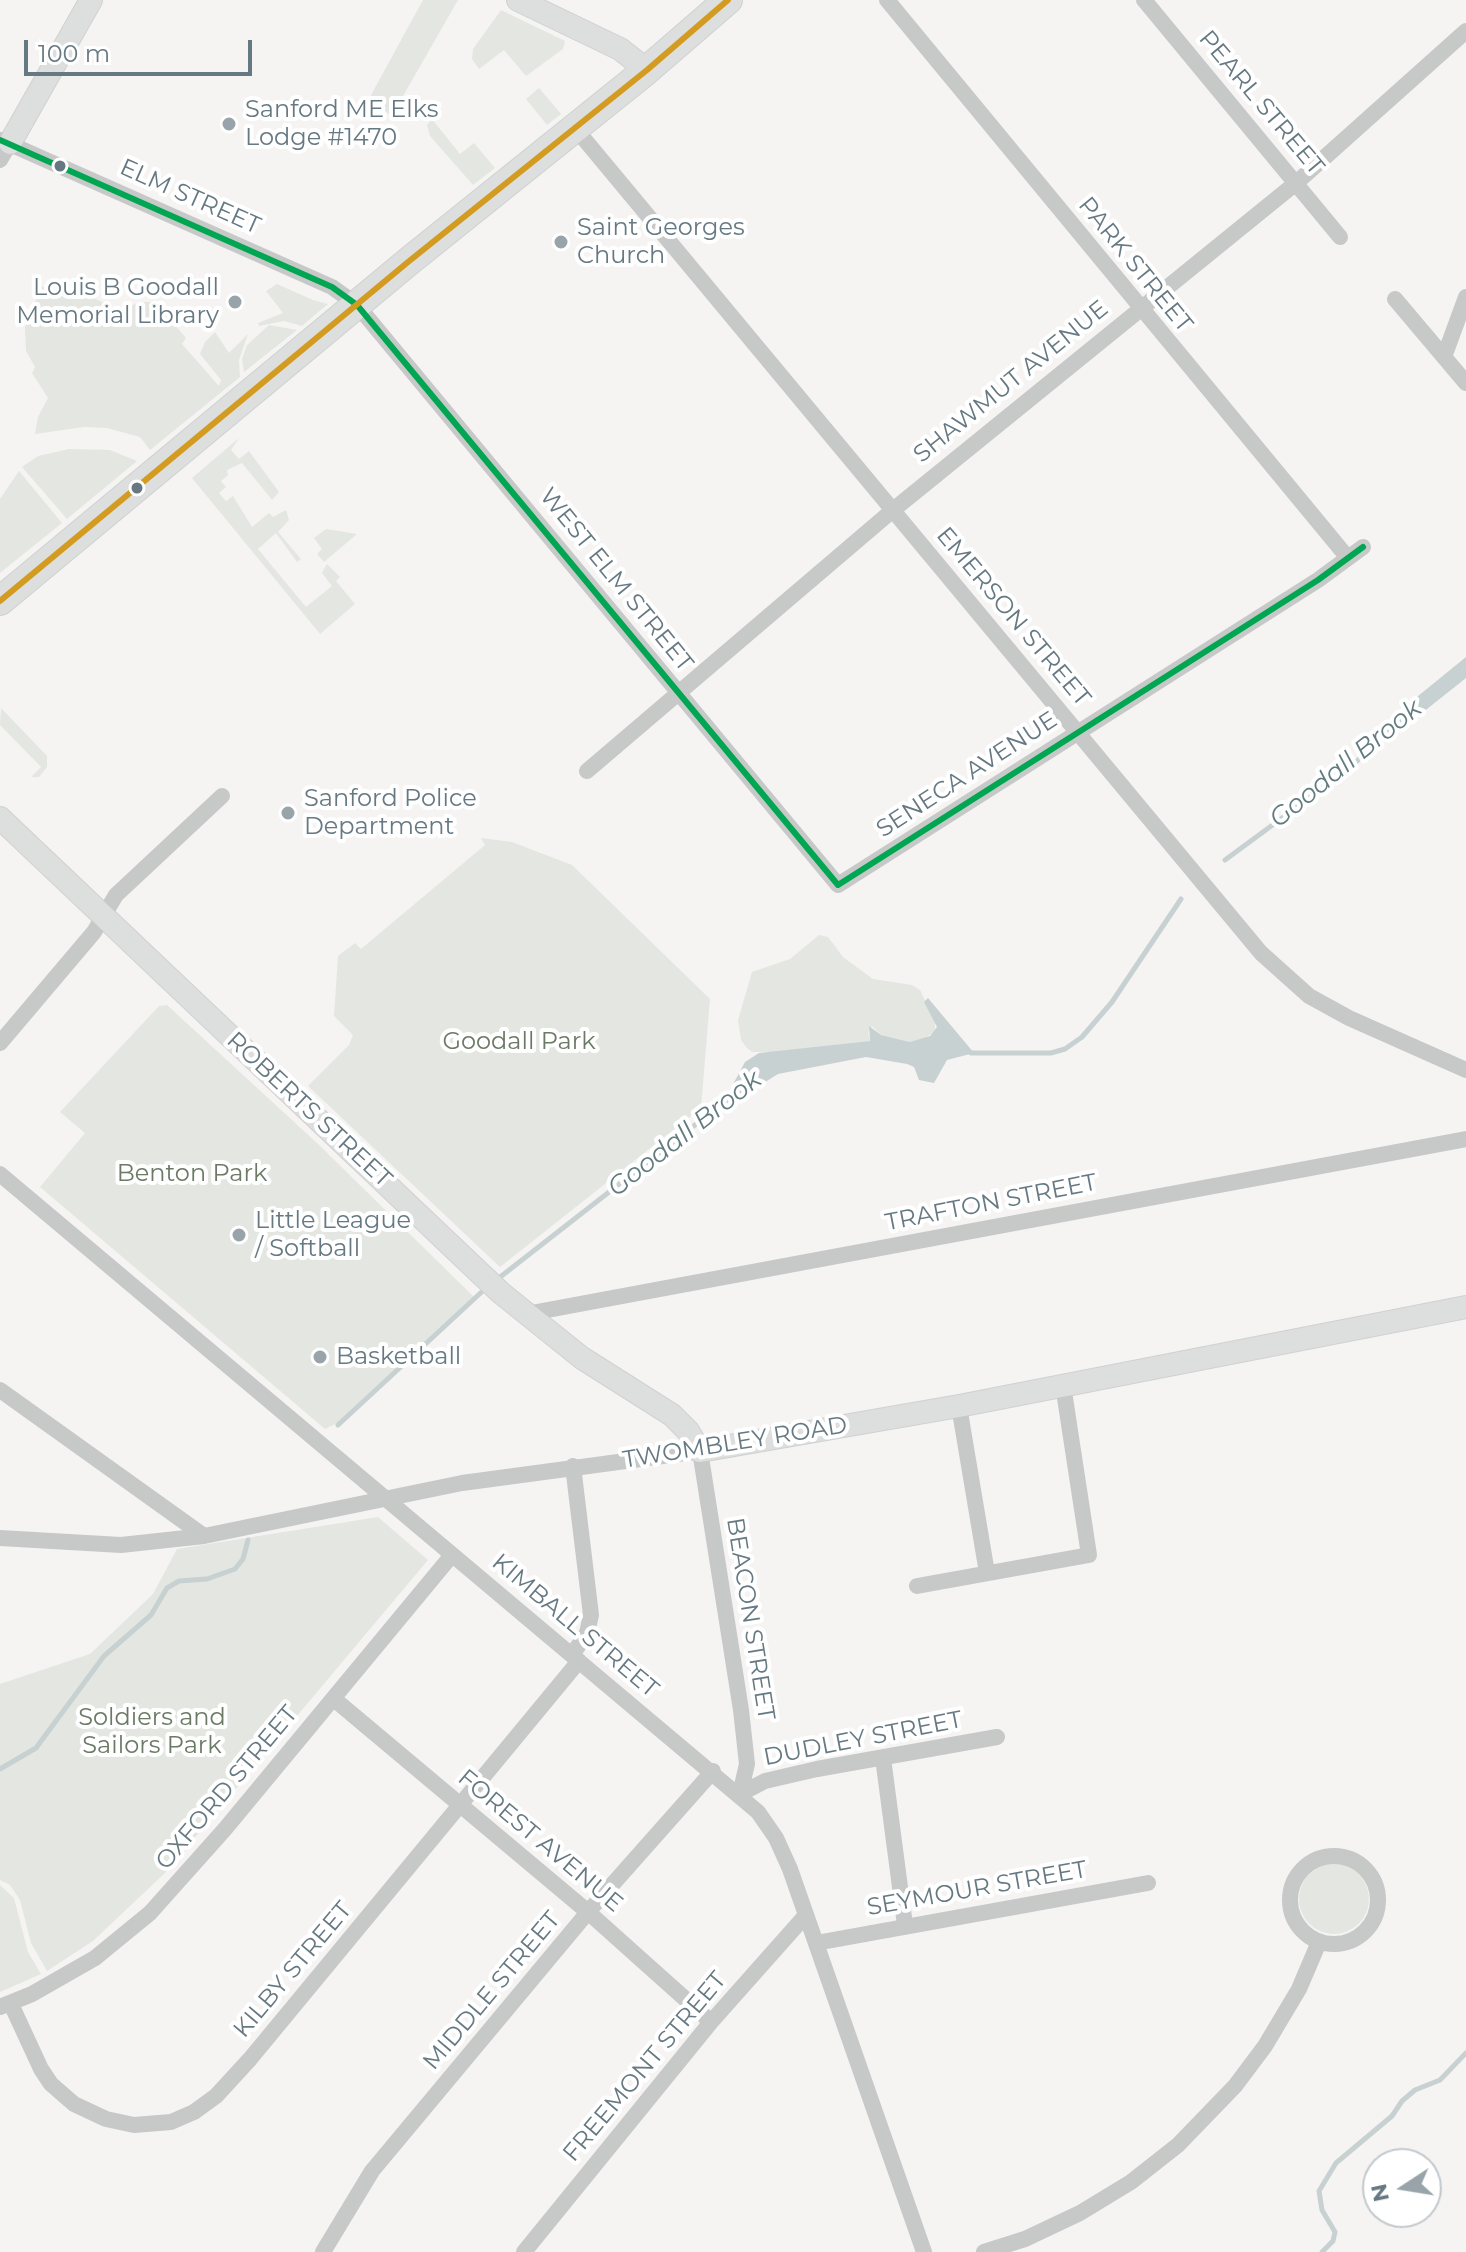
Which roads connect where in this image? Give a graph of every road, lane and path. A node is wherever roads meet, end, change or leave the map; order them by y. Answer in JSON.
{"nodes":[{"id":1,"x":91,"y":0,"type":"edge"},
{"id":2,"x":518,"y":0,"type":"edge"},
{"id":3,"x":728,"y":0,"type":"edge"},
{"id":4,"x":887,"y":0,"type":"edge"},
{"id":5,"x":1144,"y":0,"type":"edge"},
{"id":6,"x":1466,"y":31,"type":"edge"},
{"id":7,"x":647,"y":70,"type":"junction"},
{"id":8,"x":575,"y":128,"type":"junction"},
{"id":9,"x":3,"y":148,"type":"edge"},
{"id":10,"x":1296,"y":183,"type":"junction"},
{"id":11,"x":1340,"y":237,"type":"dead end"},
{"id":12,"x":1466,"y":297,"type":"edge"},
{"id":13,"x":1395,"y":299,"type":"dead end"},
{"id":14,"x":357,"y":305,"type":"junction"},
{"id":15,"x":1139,"y":308,"type":"junction"},
{"id":16,"x":1444,"y":357,"type":"junction"},
{"id":17,"x":1466,"y":383,"type":"edge"},
{"id":18,"x":893,"y":510,"type":"junction"},
{"id":19,"x":1363,"y":547,"type":"dead end"},
{"id":20,"x":1348,"y":558,"type":"junction"},
{"id":21,"x":0,"y":601,"type":"edge"},
{"id":22,"x":677,"y":692,"type":"junction"},
{"id":23,"x":1078,"y":733,"type":"junction"},
{"id":24,"x":587,"y":771,"type":"dead end"},
{"id":25,"x":222,"y":796,"type":"dead end"},
{"id":26,"x":0,"y":818,"type":"edge"},
{"id":27,"x":838,"y":885,"type":"joint"},
{"id":28,"x":104,"y":917,"type":"junction"},
{"id":29,"x":0,"y":1043,"type":"edge"},
{"id":30,"x":1466,"y":1070,"type":"edge"},
{"id":31,"x":1466,"y":1139,"type":"edge"},
{"id":32,"x":0,"y":1174,"type":"edge"},
{"id":33,"x":1466,"y":1307,"type":"edge"},
{"id":34,"x":526,"y":1314,"type":"junction"},
{"id":35,"x":1063,"y":1385,"type":"junction"},
{"id":36,"x":0,"y":1390,"type":"edge"},
{"id":37,"x":959,"y":1406,"type":"junction"},
{"id":38,"x":700,"y":1451,"type":"junction"},
{"id":39,"x":573,"y":1466,"type":"junction"},
{"id":40,"x":391,"y":1499,"type":"junction"},
{"id":41,"x":204,"y":1536,"type":"junction"},
{"id":42,"x":0,"y":1538,"type":"edge"},
{"id":43,"x":452,"y":1555,"type":"junction"},
{"id":44,"x":987,"y":1573,"type":"junction"},
{"id":45,"x":917,"y":1586,"type":"dead end"},
{"id":46,"x":575,"y":1658,"type":"junction"},
{"id":47,"x":334,"y":1699,"type":"junction"},
{"id":48,"x":997,"y":1737,"type":"dead end"},
{"id":49,"x":883,"y":1758,"type":"junction"},
{"id":50,"x":713,"y":1771,"type":"junction"},
{"id":51,"x":740,"y":1794,"type":"junction"},
{"id":52,"x":462,"y":1805,"type":"junction"},
{"id":53,"x":1148,"y":1883,"type":"dead end"},
{"id":54,"x":588,"y":1912,"type":"junction"},
{"id":55,"x":806,"y":1915,"type":"junction"},
{"id":56,"x":905,"y":1925,"type":"junction"},
{"id":57,"x":1319,"y":1942,"type":"junction"},
{"id":58,"x":816,"y":1943,"type":"junction"},
{"id":59,"x":6,"y":2005,"type":"edge"},
{"id":60,"x":711,"y":2022,"type":"junction"},
{"id":61,"x":323,"y":2252,"type":"edge"},
{"id":62,"x":524,"y":2252,"type":"edge"},
{"id":63,"x":924,"y":2252,"type":"edge"},
{"id":64,"x":984,"y":2252,"type":"edge"}],
"edges":[{"from":1,"to":9,"type":"street"},
{"from":2,"to":7,"type":"street"},
{"from":3,"to":7,"type":"highway"},
{"from":4,"to":15,"type":"street","name":"PARK STREET"},
{"from":5,"to":10,"type":"street","name":"PEARL STREET"},
{"from":6,"to":10,"type":"street","name":"SHAWMUT AVENUE"},
{"from":7,"to":8,"type":"highway"},
{"from":8,"to":14,"type":"highway"},
{"from":8,"to":18,"type":"street","name":"EMERSON STREET"},
{"from":9,"to":14,"type":"street","name":"ELM STREET"},
{"from":10,"to":11,"type":"street","name":"PEARL STREET"},
{"from":10,"to":15,"type":"street","name":"SHAWMUT AVENUE"},
{"from":12,"to":16,"type":"street"},
{"from":13,"to":16,"type":"street"},
{"from":14,"to":21,"type":"highway"},
{"from":14,"to":22,"type":"street","name":"WEST ELM STREET"},
{"from":15,"to":18,"type":"street","name":"SHAWMUT AVENUE"},
{"from":15,"to":20,"type":"street","name":"PARK STREET"},
{"from":16,"to":17,"type":"street"},
{"from":18,"to":22,"type":"street","name":"SHAWMUT AVENUE"},
{"from":18,"to":23,"type":"street","name":"EMERSON STREET"},
{"from":19,"to":20,"type":"street","name":"SENECA AVENUE"},
{"from":20,"to":23,"type":"street","name":"SENECA AVENUE"},
{"from":22,"to":24,"type":"street","name":"SHAWMUT AVENUE"},
{"from":22,"to":27,"type":"street","name":"WEST ELM STREET"},
{"from":23,"to":27,"type":"street","name":"SENECA AVENUE"},
{"from":23,"to":30,"type":"street","name":"EMERSON STREET"},
{"from":25,"to":28,"type":"street"},
{"from":26,"to":28,"type":"street","name":"ROBERTS STREET"},
{"from":28,"to":29,"type":"street"},
{"from":28,"to":34,"type":"street","name":"ROBERTS STREET"},
{"from":31,"to":34,"type":"street","name":"TRAFTON STREET"},
{"from":32,"to":40,"type":"street","name":"KIMBALL STREET"},
{"from":33,"to":35,"type":"street","name":"TWOMBLEY ROAD"},
{"from":34,"to":38,"type":"street","name":"ROBERTS STREET"},
{"from":35,"to":37,"type":"street","name":"TWOMBLEY ROAD"},
{"from":35,"to":44,"type":"street"},
{"from":36,"to":41,"type":"street"},
{"from":37,"to":38,"type":"street","name":"TWOMBLEY ROAD"},
{"from":37,"to":44,"type":"street"},
{"from":38,"to":39,"type":"street","name":"TWOMBLEY ROAD"},
{"from":38,"to":51,"type":"street","name":"BEACON STREET"},
{"from":39,"to":40,"type":"street","name":"TWOMBLEY ROAD"},
{"from":39,"to":46,"type":"street","name":"KILBY STREET"},
{"from":40,"to":41,"type":"street","name":"TWOMBLEY ROAD"},
{"from":40,"to":43,"type":"street","name":"KIMBALL STREET"},
{"from":41,"to":42,"type":"street","name":"TWOMBLEY ROAD"},
{"from":43,"to":46,"type":"street","name":"KIMBALL STREET"},
{"from":43,"to":47,"type":"street","name":"OXFORD STREET"},
{"from":44,"to":45,"type":"street"},
{"from":46,"to":50,"type":"street","name":"KIMBALL STREET"},
{"from":46,"to":52,"type":"street","name":"KILBY STREET"},
{"from":47,"to":52,"type":"street","name":"FOREST AVENUE"},
{"from":47,"to":59,"type":"street","name":"OXFORD STREET"},
{"from":48,"to":49,"type":"street","name":"DUDLEY STREET"},
{"from":49,"to":51,"type":"street","name":"DUDLEY STREET"},
{"from":49,"to":56,"type":"street"},
{"from":50,"to":51,"type":"street","name":"KIMBALL STREET"},
{"from":50,"to":54,"type":"street","name":"MIDDLE STREET"},
{"from":51,"to":55,"type":"street","name":"KIMBALL STREET"},
{"from":52,"to":54,"type":"street","name":"FOREST AVENUE"},
{"from":52,"to":59,"type":"street","name":"KILBY STREET"},
{"from":53,"to":56,"type":"street","name":"SEYMOUR STREET"},
{"from":54,"to":60,"type":"street","name":"FOREST AVENUE"},
{"from":54,"to":61,"type":"street","name":"MIDDLE STREET"},
{"from":55,"to":58,"type":"street","name":"KIMBALL STREET"},
{"from":55,"to":60,"type":"street","name":"FREEMONT STREET"},
{"from":56,"to":58,"type":"street","name":"SEYMOUR STREET"},
{"from":57,"to":57,"type":"street"},
{"from":57,"to":64,"type":"street"},
{"from":58,"to":63,"type":"street","name":"KIMBALL STREET"},
{"from":60,"to":62,"type":"street","name":"FREEMONT STREET"}]}
